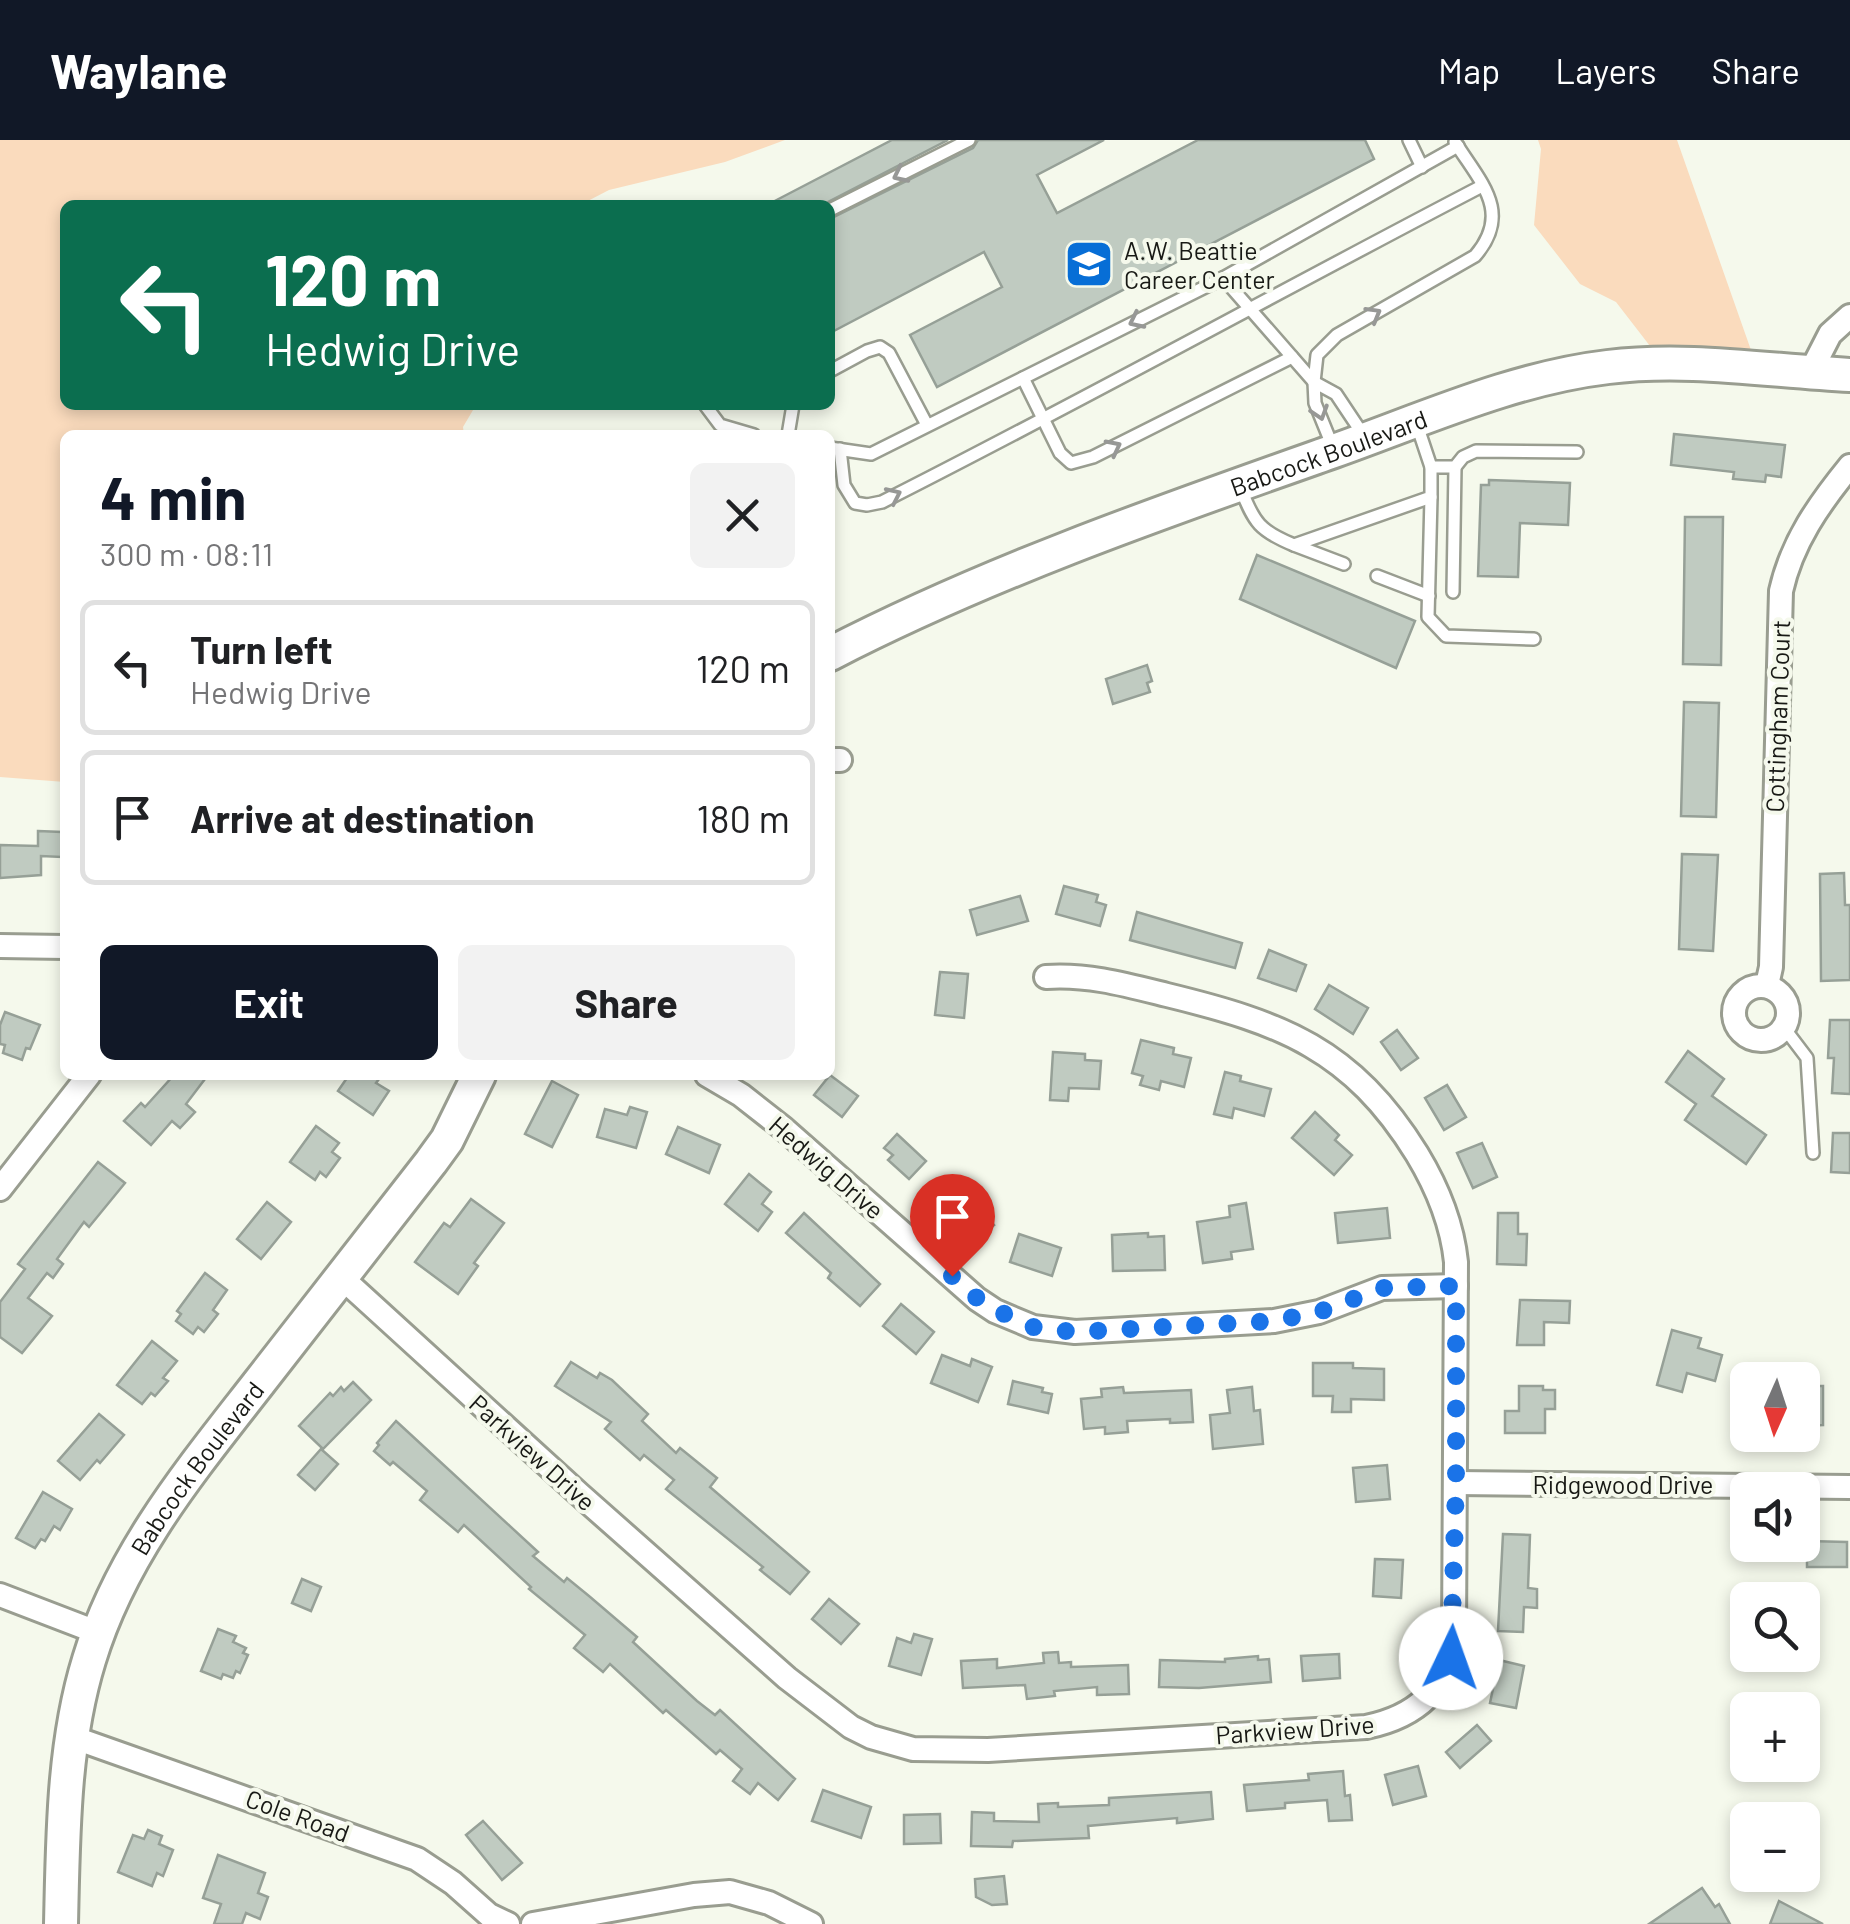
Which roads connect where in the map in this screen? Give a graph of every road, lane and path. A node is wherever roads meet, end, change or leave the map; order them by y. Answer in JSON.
{"nodes":[{"id":1,"x":969,"y":140,"type":"edge"},
{"id":2,"x":1409,"y":140,"type":"edge"},
{"id":3,"x":1456,"y":143,"type":"edge"},
{"id":4,"x":1422,"y":168,"type":"junction"},
{"id":5,"x":1482,"y":186,"type":"junction"},
{"id":6,"x":835,"y":207,"type":"edge"},
{"id":7,"x":1223,"y":278,"type":"junction"},
{"id":8,"x":1249,"y":308,"type":"junction"},
{"id":9,"x":1850,"y":316,"type":"edge"},
{"id":10,"x":1292,"y":357,"type":"junction"},
{"id":11,"x":835,"y":368,"type":"edge"},
{"id":12,"x":1810,"y":373,"type":"junction"},
{"id":13,"x":1850,"y":375,"type":"edge"},
{"id":14,"x":1022,"y":378,"type":"junction"},
{"id":15,"x":1314,"y":382,"type":"junction"},
{"id":16,"x":709,"y":410,"type":"edge"},
{"id":17,"x":1042,"y":421,"type":"junction"},
{"id":18,"x":1416,"y":422,"type":"junction"},
{"id":19,"x":927,"y":425,"type":"junction"},
{"id":20,"x":734,"y":430,"type":"edge"},
{"id":21,"x":1366,"y":439,"type":"junction"},
{"id":22,"x":835,"y":448,"type":"edge"},
{"id":23,"x":1334,"y":451,"type":"junction"},
{"id":24,"x":1577,"y":452,"type":"dead end"},
{"id":25,"x":1455,"y":466,"type":"junction"},
{"id":26,"x":1850,"y":466,"type":"edge"},
{"id":27,"x":1432,"y":467,"type":"junction"},
{"id":28,"x":1240,"y":485,"type":"junction"},
{"id":29,"x":1431,"y":497,"type":"junction"},
{"id":30,"x":1294,"y":545,"type":"junction"},
{"id":31,"x":1344,"y":564,"type":"dead end"},
{"id":32,"x":1377,"y":576,"type":"dead end"},
{"id":33,"x":1454,"y":592,"type":"dead end"},
{"id":34,"x":1429,"y":596,"type":"junction"},
{"id":35,"x":1534,"y":639,"type":"dead end"},
{"id":36,"x":835,"y":652,"type":"edge"},
{"id":37,"x":0,"y":946,"type":"edge"},
{"id":38,"x":60,"y":946,"type":"edge"},
{"id":39,"x":1046,"y":976,"type":"dead end"},
{"id":40,"x":1768,"y":985,"type":"junction"},
{"id":41,"x":1785,"y":1029,"type":"junction"},
{"id":42,"x":85,"y":1080,"type":"edge"},
{"id":43,"x":477,"y":1080,"type":"edge"},
{"id":44,"x":715,"y":1080,"type":"edge"},
{"id":45,"x":1813,"y":1154,"type":"dead end"},
{"id":46,"x":0,"y":1189,"type":"edge"},
{"id":47,"x":341,"y":1278,"type":"junction"},
{"id":48,"x":1456,"y":1286,"type":"junction"},
{"id":49,"x":1456,"y":1483,"type":"junction"},
{"id":50,"x":1850,"y":1486,"type":"edge"},
{"id":51,"x":0,"y":1595,"type":"edge"},
{"id":52,"x":98,"y":1633,"type":"junction"},
{"id":53,"x":72,"y":1737,"type":"junction"},
{"id":54,"x":61,"y":1924,"type":"edge"},
{"id":55,"x":508,"y":1924,"type":"edge"},
{"id":56,"x":533,"y":1924,"type":"edge"},
{"id":57,"x":811,"y":1924,"type":"edge"}],
"edges":[{"from":1,"to":6,"type":"lane","one_way":true},
{"from":2,"to":4,"type":"lane"},
{"from":3,"to":4,"type":"lane"},
{"from":3,"to":5,"type":"lane"},
{"from":4,"to":7,"type":"lane"},
{"from":5,"to":8,"type":"lane"},
{"from":15,"to":5,"type":"lane","one_way":true},
{"from":7,"to":8,"type":"lane"},
{"from":7,"to":14,"type":"lane","one_way":true},
{"from":8,"to":10,"type":"lane"},
{"from":8,"to":17,"type":"lane"},
{"from":9,"to":12,"type":"street"},
{"from":10,"to":15,"type":"lane"},
{"from":17,"to":10,"type":"lane","one_way":true},
{"from":11,"to":19,"type":"lane"},
{"from":12,"to":13,"type":"main road","name":"Babcock Boulevard"},
{"from":12,"to":18,"type":"main road","name":"Babcock Boulevard"},
{"from":14,"to":17,"type":"lane"},
{"from":14,"to":19,"type":"lane"},
{"from":15,"to":21,"type":"lane"},
{"from":15,"to":23,"type":"lane","one_way":true},
{"from":16,"to":20,"type":"lane"},
{"from":22,"to":17,"type":"lane","one_way":true},
{"from":18,"to":21,"type":"main road","name":"Babcock Boulevard"},
{"from":18,"to":27,"type":"lane"},
{"from":19,"to":22,"type":"lane"},
{"from":21,"to":23,"type":"main road","name":"Babcock Boulevard"},
{"from":23,"to":28,"type":"main road","name":"Babcock Boulevard"},
{"from":24,"to":25,"type":"lane"},
{"from":25,"to":27,"type":"lane"},
{"from":25,"to":33,"type":"lane"},
{"from":26,"to":40,"type":"street","name":"Cottingham Court"},
{"from":27,"to":29,"type":"lane"},
{"from":28,"to":30,"type":"lane"},
{"from":28,"to":36,"type":"main road","name":"Babcock Boulevard"},
{"from":29,"to":30,"type":"lane"},
{"from":29,"to":34,"type":"lane"},
{"from":30,"to":31,"type":"lane"},
{"from":32,"to":34,"type":"lane"},
{"from":34,"to":35,"type":"lane"},
{"from":37,"to":38,"type":"street"},
{"from":39,"to":48,"type":"street","name":"Parkview Drive"},
{"from":40,"to":41,"type":"street","name":"Cottingham Court"},
{"from":40,"to":41,"type":"street"},
{"from":41,"to":45,"type":"lane"},
{"from":42,"to":46,"type":"street"},
{"from":43,"to":47,"type":"main road","name":"Babcock Boulevard"},
{"from":44,"to":48,"type":"street","name":"Hedwig Drive"},
{"from":47,"to":49,"type":"street","name":"Parkview Drive"},
{"from":47,"to":52,"type":"main road","name":"Babcock Boulevard"},
{"from":48,"to":49,"type":"street","name":"Parkview Drive"},
{"from":49,"to":50,"type":"street","name":"Ridgewood Drive"},
{"from":51,"to":52,"type":"street"},
{"from":52,"to":53,"type":"main road","name":"Babcock Boulevard"},
{"from":53,"to":54,"type":"main road","name":"Babcock Boulevard"},
{"from":53,"to":55,"type":"street","name":"Cole Road"},
{"from":56,"to":57,"type":"street"}]}
